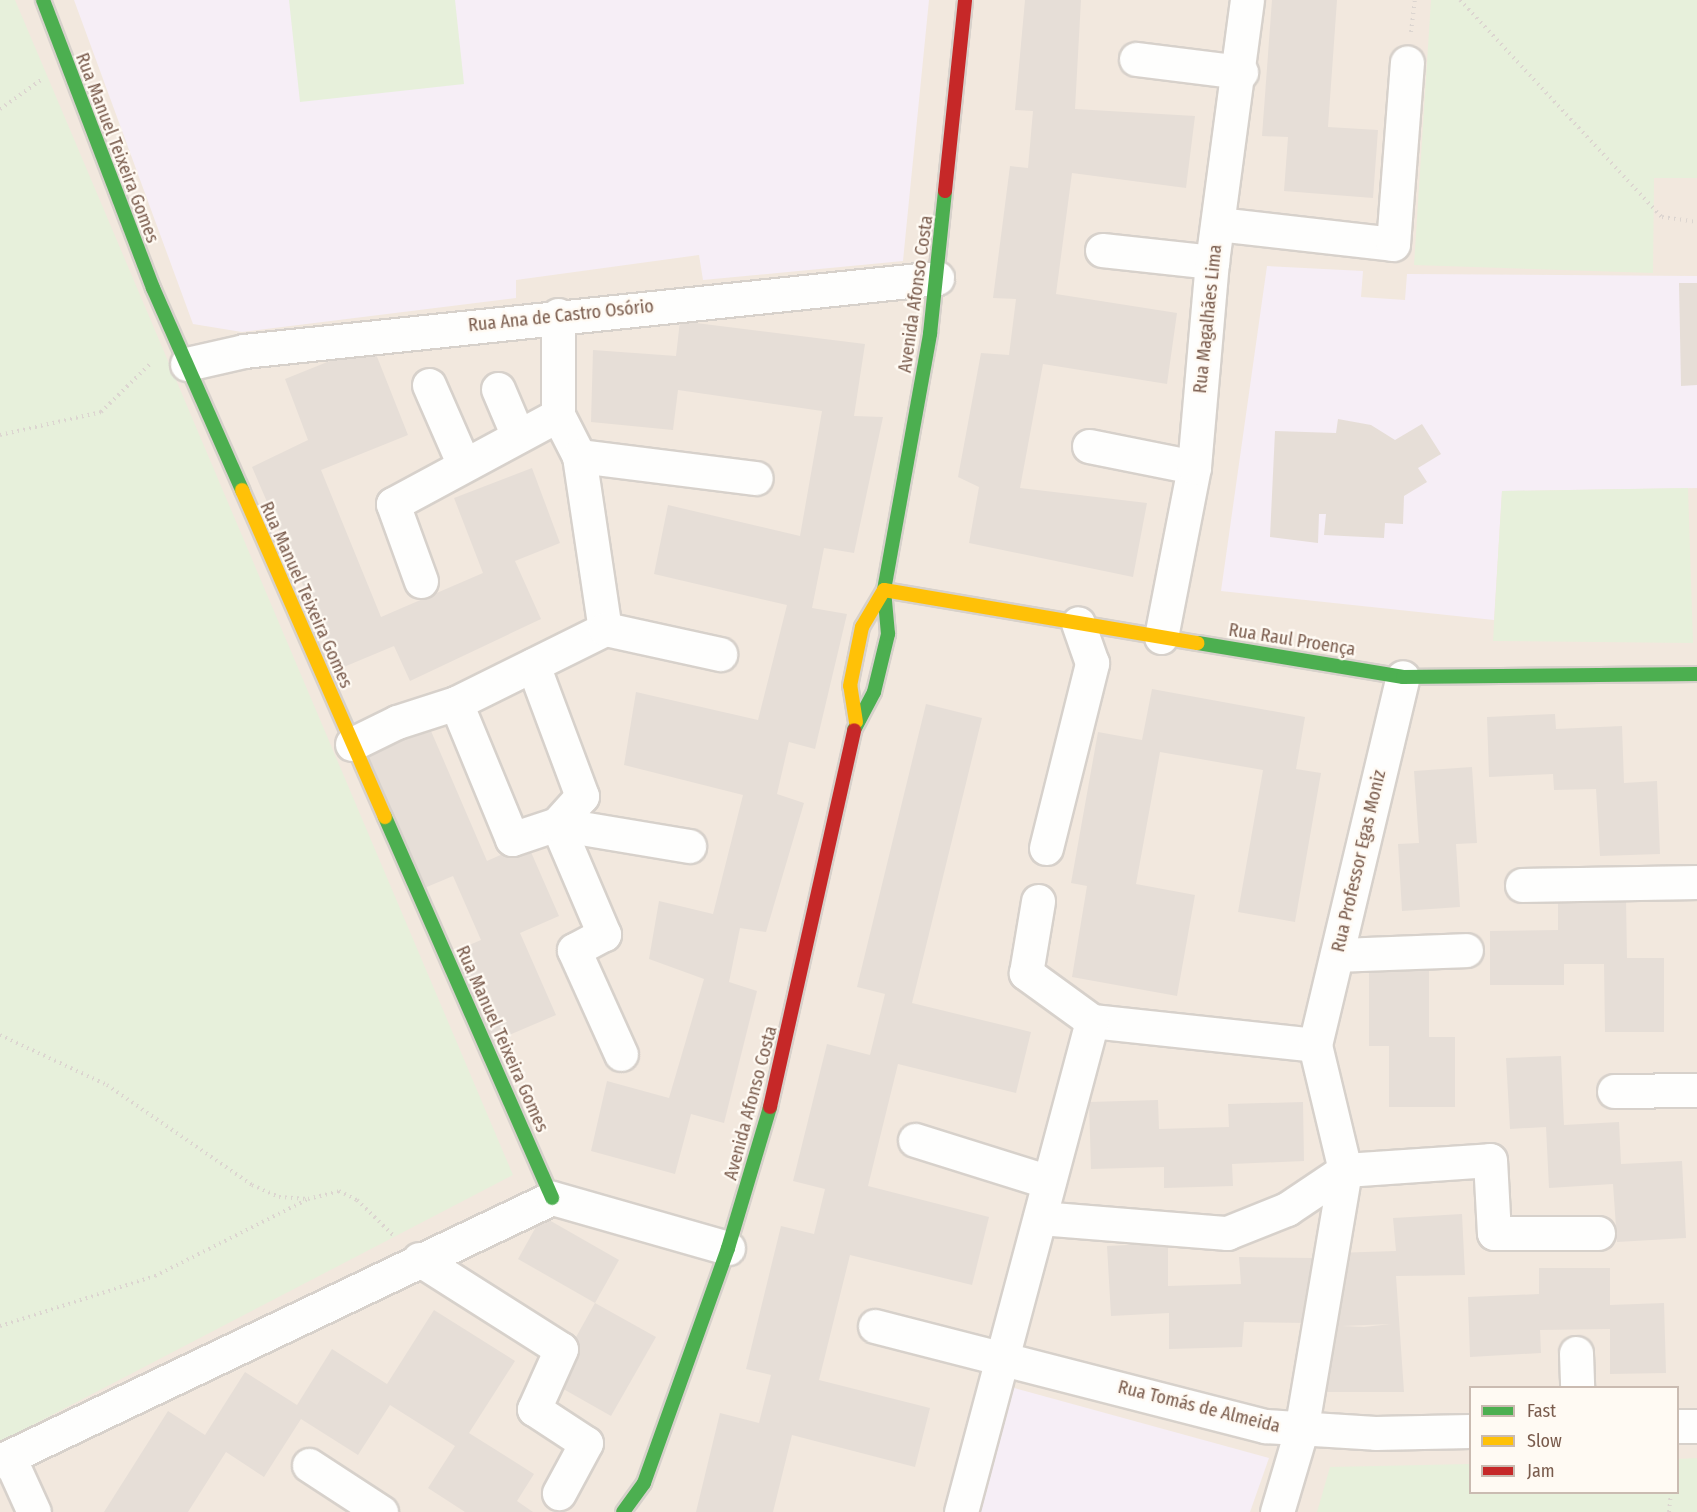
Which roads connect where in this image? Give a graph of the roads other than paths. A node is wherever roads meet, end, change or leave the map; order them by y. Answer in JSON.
{"nodes":[{"id":1,"x":43,"y":0,"type":"edge"},
{"id":2,"x":965,"y":0,"type":"edge"},
{"id":3,"x":1247,"y":0,"type":"edge"},
{"id":4,"x":1136,"y":59,"type":"dead end"},
{"id":5,"x":1407,"y":63,"type":"dead end"},
{"id":6,"x":1241,"y":72,"type":"junction"},
{"id":7,"x":1218,"y":224,"type":"junction"},
{"id":8,"x":1102,"y":250,"type":"dead end"},
{"id":9,"x":1212,"y":261,"type":"junction"},
{"id":10,"x":938,"y":278,"type":"junction"},
{"id":11,"x":558,"y":315,"type":"junction"},
{"id":12,"x":181,"y":352,"type":"junction"},
{"id":13,"x":429,"y":385,"type":"dead end"},
{"id":14,"x":498,"y":389,"type":"dead end"},
{"id":15,"x":558,"y":415,"type":"junction"},
{"id":16,"x":518,"y":436,"type":"junction"},
{"id":17,"x":1089,"y":446,"type":"dead end"},
{"id":18,"x":579,"y":456,"type":"junction"},
{"id":19,"x":464,"y":465,"type":"junction"},
{"id":20,"x":1194,"y":467,"type":"junction"},
{"id":21,"x":756,"y":478,"type":"dead end"},
{"id":22,"x":421,"y":581,"type":"dead end"},
{"id":23,"x":884,"y":590,"type":"junction"},
{"id":24,"x":1077,"y":623,"type":"junction"},
{"id":25,"x":605,"y":629,"type":"junction"},
{"id":26,"x":1161,"y":637,"type":"junction"},
{"id":27,"x":720,"y":654,"type":"dead end"},
{"id":28,"x":533,"y":665,"type":"junction"},
{"id":29,"x":1697,"y":674,"type":"edge"},
{"id":30,"x":1403,"y":677,"type":"junction"},
{"id":31,"x":456,"y":703,"type":"junction"},
{"id":32,"x":856,"y":722,"type":"junction"},
{"id":33,"x":352,"y":744,"type":"junction"},
{"id":34,"x":556,"y":824,"type":"junction"},
{"id":35,"x":689,"y":846,"type":"dead end"},
{"id":36,"x":1046,"y":849,"type":"dead end"},
{"id":37,"x":1697,"y":882,"type":"edge"},
{"id":38,"x":1522,"y":885,"type":"dead end"},
{"id":39,"x":1038,"y":901,"type":"dead end"},
{"id":40,"x":1466,"y":950,"type":"dead end"},
{"id":41,"x":1337,"y":955,"type":"junction"},
{"id":42,"x":1092,"y":1022,"type":"junction"},
{"id":43,"x":1315,"y":1045,"type":"junction"},
{"id":44,"x":621,"y":1054,"type":"dead end"},
{"id":45,"x":1697,"y":1090,"type":"edge"},
{"id":46,"x":1614,"y":1091,"type":"dead end"},
{"id":47,"x":915,"y":1140,"type":"dead end"},
{"id":48,"x":1345,"y":1170,"type":"junction"},
{"id":49,"x":1049,"y":1182,"type":"junction"},
{"id":50,"x":552,"y":1198,"type":"junction"},
{"id":51,"x":1040,"y":1218,"type":"junction"},
{"id":52,"x":1598,"y":1233,"type":"dead end"},
{"id":53,"x":728,"y":1248,"type":"junction"},
{"id":54,"x":419,"y":1259,"type":"junction"},
{"id":55,"x":875,"y":1326,"type":"dead end"},
{"id":56,"x":1576,"y":1353,"type":"dead end"},
{"id":57,"x":1003,"y":1357,"type":"junction"},
{"id":58,"x":1577,"y":1386,"type":"edge"},
{"id":59,"x":1679,"y":1426,"type":"edge"},
{"id":60,"x":1697,"y":1426,"type":"edge"},
{"id":61,"x":1301,"y":1431,"type":"junction"},
{"id":62,"x":1469,"y":1431,"type":"edge"},
{"id":63,"x":5,"y":1459,"type":"edge"},
{"id":64,"x":309,"y":1465,"type":"dead end"},
{"id":65,"x":644,"y":1483,"type":"junction"},
{"id":66,"x":559,"y":1493,"type":"dead end"},
{"id":67,"x":34,"y":1512,"type":"edge"},
{"id":68,"x":381,"y":1512,"type":"edge"},
{"id":69,"x":623,"y":1512,"type":"edge"},
{"id":70,"x":643,"y":1512,"type":"edge"},
{"id":71,"x":961,"y":1512,"type":"edge"},
{"id":72,"x":1277,"y":1512,"type":"edge"}],
"edges":[{"from":1,"to":12,"type":"street","name":"Rua Manuel Teixeira Gomes"},
{"from":2,"to":10,"type":"street","name":"Avenida Afonso Costa"},
{"from":3,"to":6,"type":"street","name":"Rua Magalhães Lima"},
{"from":4,"to":6,"type":"street"},
{"from":5,"to":7,"type":"street"},
{"from":6,"to":7,"type":"street","name":"Rua Magalhães Lima"},
{"from":7,"to":9,"type":"street","name":"Rua Magalhães Lima"},
{"from":8,"to":9,"type":"street"},
{"from":9,"to":20,"type":"street","name":"Rua Magalhães Lima"},
{"from":10,"to":11,"type":"street","name":"Rua Ana de Castro Osório"},
{"from":10,"to":23,"type":"street","name":"Avenida Afonso Costa"},
{"from":11,"to":12,"type":"street","name":"Rua Ana de Castro Osório"},
{"from":11,"to":15,"type":"street"},
{"from":12,"to":33,"type":"street","name":"Rua Manuel Teixeira Gomes"},
{"from":13,"to":19,"type":"street"},
{"from":14,"to":16,"type":"street"},
{"from":15,"to":16,"type":"street"},
{"from":15,"to":18,"type":"street"},
{"from":16,"to":19,"type":"street"},
{"from":17,"to":20,"type":"street"},
{"from":18,"to":21,"type":"street"},
{"from":18,"to":25,"type":"street"},
{"from":19,"to":22,"type":"street"},
{"from":20,"to":26,"type":"street","name":"Rua Magalhães Lima"},
{"from":23,"to":24,"type":"street","name":"Rua Raul Proença"},
{"from":23,"to":32,"type":"street","name":"Avenida Afonso Costa"},
{"from":23,"to":32,"type":"street","name":"Avenida Afonso Costa"},
{"from":24,"to":26,"type":"street","name":"Rua Raul Proença"},
{"from":24,"to":36,"type":"street"},
{"from":25,"to":27,"type":"street"},
{"from":25,"to":28,"type":"street"},
{"from":26,"to":30,"type":"street","name":"Rua Raul Proença"},
{"from":28,"to":31,"type":"street"},
{"from":28,"to":34,"type":"street"},
{"from":29,"to":30,"type":"street","name":"Rua Raul Proença"},
{"from":30,"to":41,"type":"street","name":"Rua Professor Egas Moniz"},
{"from":31,"to":33,"type":"street"},
{"from":31,"to":34,"type":"street"},
{"from":32,"to":53,"type":"street","name":"Avenida Afonso Costa"},
{"from":33,"to":50,"type":"street","name":"Rua Manuel Teixeira Gomes"},
{"from":34,"to":35,"type":"street"},
{"from":34,"to":44,"type":"street"},
{"from":37,"to":38,"type":"street"},
{"from":39,"to":42,"type":"street"},
{"from":40,"to":41,"type":"street"},
{"from":41,"to":43,"type":"street","name":"Rua Professor Egas Moniz"},
{"from":42,"to":43,"type":"street"},
{"from":42,"to":49,"type":"street"},
{"from":43,"to":48,"type":"street","name":"Rua Professor Egas Moniz"},
{"from":45,"to":46,"type":"street"},
{"from":47,"to":49,"type":"street"},
{"from":48,"to":51,"type":"street"},
{"from":48,"to":52,"type":"street"},
{"from":48,"to":61,"type":"street"},
{"from":49,"to":51,"type":"street"},
{"from":50,"to":53,"type":"street"},
{"from":50,"to":54,"type":"street"},
{"from":51,"to":57,"type":"street"},
{"from":53,"to":65,"type":"street","name":"Avenida Afonso Costa"},
{"from":54,"to":63,"type":"street"},
{"from":54,"to":66,"type":"street"},
{"from":55,"to":57,"type":"street"},
{"from":56,"to":58,"type":"street"},
{"from":57,"to":61,"type":"street","name":"Rua Tomás de Almeida"},
{"from":57,"to":71,"type":"street"},
{"from":59,"to":60,"type":"street"},
{"from":61,"to":62,"type":"street","name":"Rua Tomás de Almeida"},
{"from":61,"to":72,"type":"street"},
{"from":63,"to":67,"type":"street"},
{"from":64,"to":68,"type":"street"},
{"from":65,"to":69,"type":"street","name":"Avenida Afonso Costa"},
{"from":65,"to":70,"type":"street","name":"Avenida Afonso Costa"}]}
